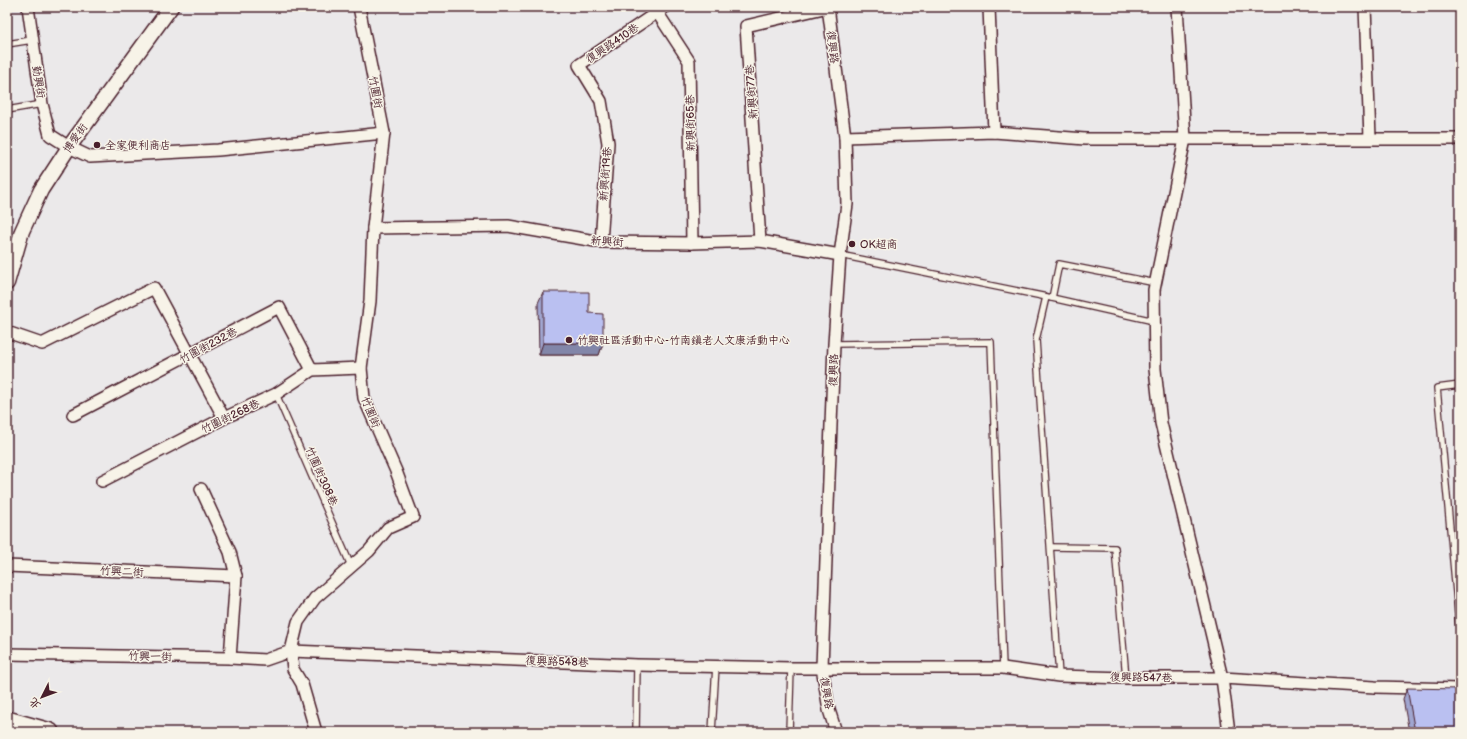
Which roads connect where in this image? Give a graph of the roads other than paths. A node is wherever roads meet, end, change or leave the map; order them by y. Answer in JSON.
{"nodes":[{"id":1,"x":28,"y":7,"type":"edge"},
{"id":2,"x":171,"y":7,"type":"edge"},
{"id":3,"x":359,"y":7,"type":"edge"},
{"id":4,"x":828,"y":7,"type":"edge"},
{"id":5,"x":989,"y":7,"type":"edge"},
{"id":6,"x":1177,"y":7,"type":"edge"},
{"id":7,"x":1365,"y":7,"type":"edge"},
{"id":8,"x":661,"y":10,"type":"edge"},
{"id":9,"x":32,"y":40,"type":"junction"},
{"id":10,"x":7,"y":44,"type":"edge"},
{"id":11,"x":579,"y":65,"type":"joint"},
{"id":12,"x":42,"y":104,"type":"junction"},
{"id":13,"x":7,"y":110,"type":"edge"},
{"id":14,"x":994,"y":132,"type":"junction"},
{"id":15,"x":384,"y":133,"type":"junction"},
{"id":16,"x":845,"y":137,"type":"junction"},
{"id":17,"x":1370,"y":138,"type":"junction"},
{"id":18,"x":1185,"y":139,"type":"junction"},
{"id":19,"x":1460,"y":139,"type":"edge"},
{"id":20,"x":68,"y":147,"type":"junction"},
{"id":21,"x":373,"y":228,"type":"junction"},
{"id":22,"x":760,"y":241,"type":"junction"},
{"id":23,"x":601,"y":242,"type":"junction"},
{"id":24,"x":692,"y":243,"type":"junction"},
{"id":25,"x":840,"y":255,"type":"junction"},
{"id":26,"x":7,"y":283,"type":"edge"},
{"id":27,"x":1156,"y":283,"type":"junction"},
{"id":28,"x":1049,"y":297,"type":"junction"},
{"id":29,"x":1154,"y":321,"type":"junction"},
{"id":30,"x":7,"y":332,"type":"edge"},
{"id":31,"x":834,"y":344,"type":"junction"},
{"id":32,"x":190,"y":354,"type":"junction"},
{"id":33,"x":361,"y":368,"type":"junction"},
{"id":34,"x":312,"y":370,"type":"junction"},
{"id":35,"x":1460,"y":385,"type":"edge"},
{"id":36,"x":276,"y":394,"type":"junction"},
{"id":37,"x":73,"y":415,"type":"dead end"},
{"id":38,"x":224,"y":418,"type":"junction"},
{"id":39,"x":102,"y":481,"type":"dead end"},
{"id":40,"x":201,"y":489,"type":"dead end"},
{"id":41,"x":1051,"y":547,"type":"junction"},
{"id":42,"x":7,"y":566,"type":"edge"},
{"id":43,"x":351,"y":566,"type":"junction"},
{"id":44,"x":236,"y":576,"type":"junction"},
{"id":45,"x":1460,"y":636,"type":"edge"},
{"id":46,"x":291,"y":651,"type":"junction"},
{"id":47,"x":7,"y":654,"type":"edge"},
{"id":48,"x":230,"y":658,"type":"junction"},
{"id":49,"x":637,"y":664,"type":"junction"},
{"id":50,"x":716,"y":666,"type":"junction"},
{"id":51,"x":822,"y":667,"type":"junction"},
{"id":52,"x":792,"y":668,"type":"junction"},
{"id":53,"x":1003,"y":668,"type":"junction"},
{"id":54,"x":1059,"y":676,"type":"junction"},
{"id":55,"x":1126,"y":678,"type":"junction"},
{"id":56,"x":1222,"y":678,"type":"junction"},
{"id":57,"x":1460,"y":689,"type":"edge"},
{"id":58,"x":7,"y":720,"type":"edge"},
{"id":59,"x":50,"y":732,"type":"edge"},
{"id":60,"x":316,"y":732,"type":"edge"},
{"id":61,"x":636,"y":732,"type":"edge"},
{"id":62,"x":712,"y":732,"type":"edge"},
{"id":63,"x":790,"y":732,"type":"edge"},
{"id":64,"x":836,"y":732,"type":"edge"},
{"id":65,"x":1229,"y":732,"type":"edge"}],
"edges":[{"from":1,"to":9,"type":"street","name":"勤興街"},
{"from":2,"to":20,"type":"street","name":"博愛街"},
{"from":3,"to":15,"type":"street","name":"竹圍街"},
{"from":4,"to":16,"type":"street","name":"復興路"},
{"from":4,"to":22,"type":"street","name":"新興街77巷"},
{"from":5,"to":14,"type":"street"},
{"from":6,"to":18,"type":"street"},
{"from":7,"to":17,"type":"street"},
{"from":8,"to":11,"type":"street","name":"復興路410巷"},
{"from":8,"to":24,"type":"street","name":"新興街65巷"},
{"from":9,"to":10,"type":"lane"},
{"from":9,"to":12,"type":"street","name":"勤興街"},
{"from":11,"to":23,"type":"street","name":"新興街19巷"},
{"from":12,"to":13,"type":"lane"},
{"from":12,"to":20,"type":"street","name":"勤興街"},
{"from":14,"to":16,"type":"street"},
{"from":14,"to":18,"type":"street"},
{"from":15,"to":20,"type":"street","name":"勤興街"},
{"from":15,"to":21,"type":"street","name":"竹圍街"},
{"from":16,"to":25,"type":"street","name":"復興路"},
{"from":17,"to":18,"type":"street"},
{"from":17,"to":19,"type":"street"},
{"from":18,"to":27,"type":"street"},
{"from":20,"to":26,"type":"street","name":"博愛街"},
{"from":21,"to":23,"type":"street","name":"新興街"},
{"from":21,"to":33,"type":"street","name":"竹圍街"},
{"from":22,"to":24,"type":"street","name":"新興街"},
{"from":22,"to":25,"type":"street","name":"新興街"},
{"from":23,"to":24,"type":"street","name":"新興街"},
{"from":25,"to":28,"type":"lane"},
{"from":25,"to":31,"type":"street","name":"復興路"},
{"from":27,"to":28,"type":"lane"},
{"from":27,"to":29,"type":"street"},
{"from":28,"to":29,"type":"lane"},
{"from":28,"to":41,"type":"lane"},
{"from":29,"to":56,"type":"street"},
{"from":30,"to":32,"type":"street"},
{"from":31,"to":51,"type":"street","name":"復興路"},
{"from":31,"to":53,"type":"lane"},
{"from":32,"to":34,"type":"street","name":"竹圍街232巷"},
{"from":32,"to":37,"type":"street","name":"竹圍街232巷"},
{"from":32,"to":38,"type":"street"},
{"from":33,"to":34,"type":"street"},
{"from":33,"to":43,"type":"street","name":"竹圍街"},
{"from":34,"to":36,"type":"street","name":"竹圍街268巷"},
{"from":35,"to":45,"type":"lane"},
{"from":36,"to":38,"type":"street","name":"竹圍街268巷"},
{"from":36,"to":43,"type":"lane","name":"竹圍街308巷"},
{"from":38,"to":39,"type":"street","name":"竹圍街268巷"},
{"from":40,"to":44,"type":"street"},
{"from":41,"to":54,"type":"lane"},
{"from":41,"to":55,"type":"lane"},
{"from":42,"to":44,"type":"street","name":"竹興二街"},
{"from":43,"to":46,"type":"street","name":"竹圍街"},
{"from":44,"to":48,"type":"street"},
{"from":46,"to":48,"type":"street","name":"竹興一街"},
{"from":46,"to":49,"type":"street","name":"復興路548巷"},
{"from":46,"to":60,"type":"street","name":"竹圍街"},
{"from":47,"to":48,"type":"street","name":"竹興一街"},
{"from":49,"to":50,"type":"street","name":"復興路548巷"},
{"from":49,"to":61,"type":"lane"},
{"from":50,"to":52,"type":"street","name":"復興路548巷"},
{"from":50,"to":62,"type":"lane"},
{"from":51,"to":52,"type":"street","name":"復興路548巷"},
{"from":51,"to":53,"type":"street","name":"復興路547巷"},
{"from":51,"to":64,"type":"street","name":"復興路"},
{"from":52,"to":63,"type":"lane"},
{"from":53,"to":54,"type":"street","name":"復興路547巷"},
{"from":54,"to":55,"type":"street","name":"復興路547巷"},
{"from":55,"to":56,"type":"street","name":"復興路547巷"},
{"from":56,"to":57,"type":"street","name":"復興路547巷"},
{"from":56,"to":65,"type":"street"},
{"from":58,"to":59,"type":"main road"}]}
